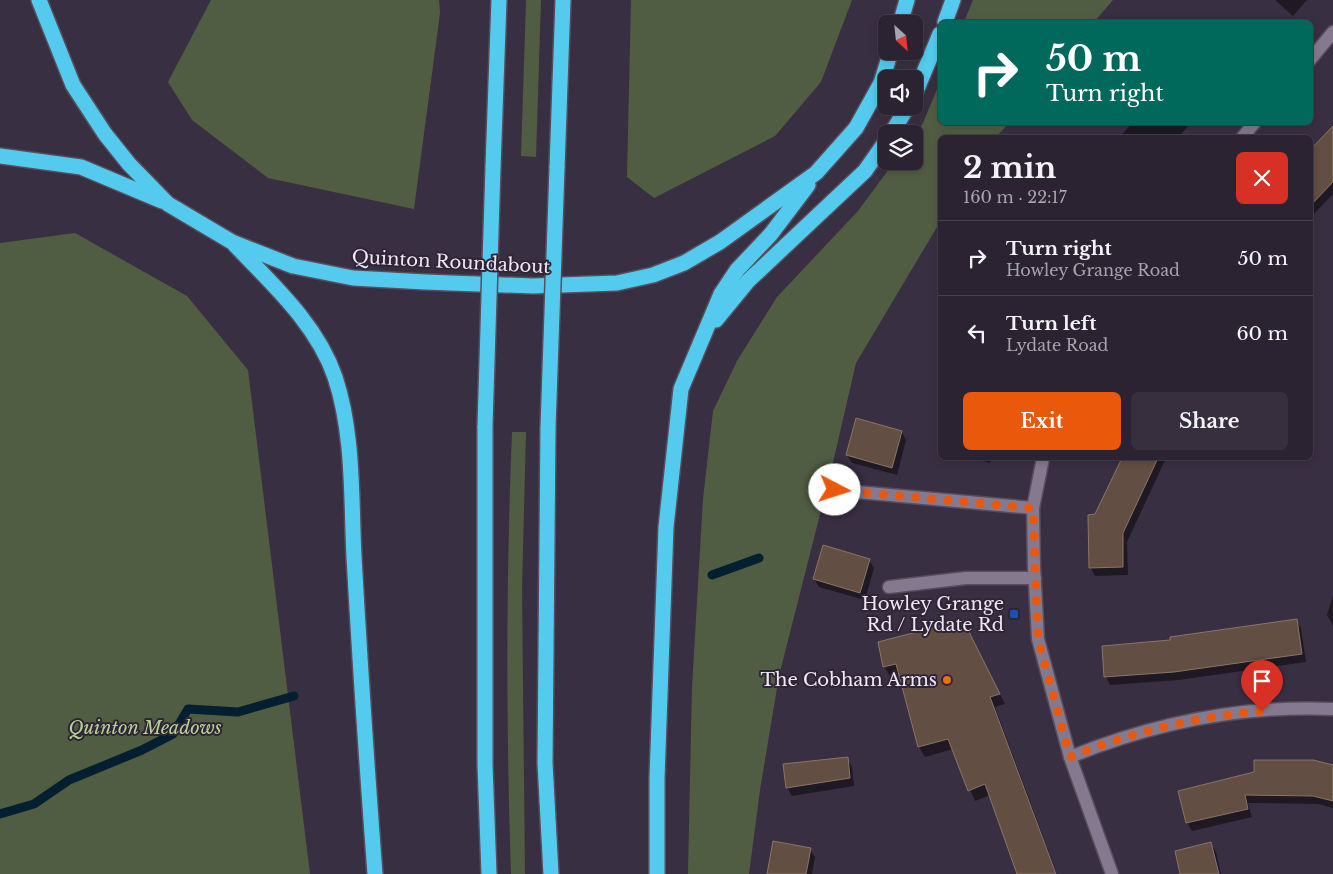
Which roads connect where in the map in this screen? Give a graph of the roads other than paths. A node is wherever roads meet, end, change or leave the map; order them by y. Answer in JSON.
{"nodes":[{"id":1,"x":39,"y":0,"type":"edge"},
{"id":2,"x":499,"y":0,"type":"edge"},
{"id":3,"x":563,"y":0,"type":"edge"},
{"id":4,"x":907,"y":0,"type":"edge"},
{"id":5,"x":953,"y":0,"type":"edge"},
{"id":6,"x":903,"y":15,"type":"edge"},
{"id":7,"x":945,"y":20,"type":"edge"},
{"id":8,"x":1333,"y":32,"type":"edge"},
{"id":9,"x":938,"y":39,"type":"edge"},
{"id":10,"x":1313,"y":56,"type":"edge"},
{"id":11,"x":888,"y":60,"type":"edge"},
{"id":12,"x":923,"y":75,"type":"edge"},
{"id":13,"x":1253,"y":125,"type":"edge"},
{"id":14,"x":1244,"y":135,"type":"edge"},
{"id":15,"x":878,"y":152,"type":"edge"},
{"id":16,"x":0,"y":156,"type":"edge"},
{"id":17,"x":816,"y":173,"type":"junction"},
{"id":18,"x":168,"y":204,"type":"junction"},
{"id":19,"x":232,"y":242,"type":"junction"},
{"id":20,"x":707,"y":331,"type":"junction"},
{"id":21,"x":1043,"y":460,"type":"edge"},
{"id":22,"x":835,"y":490,"type":"dead end"},
{"id":23,"x":1033,"y":508,"type":"junction"},
{"id":24,"x":1034,"y":578,"type":"junction"},
{"id":25,"x":889,"y":587,"type":"dead end"},
{"id":26,"x":1333,"y":709,"type":"edge"},
{"id":27,"x":1070,"y":757,"type":"junction"},
{"id":28,"x":375,"y":874,"type":"edge"},
{"id":29,"x":489,"y":874,"type":"edge"},
{"id":30,"x":551,"y":874,"type":"edge"},
{"id":31,"x":657,"y":874,"type":"edge"},
{"id":32,"x":1112,"y":874,"type":"edge"}],
"edges":[{"from":1,"to":18,"type":"highway","name":"Quinton Roundabout"},
{"from":2,"to":29,"type":"highway","bridge":true},
{"from":3,"to":30,"type":"highway","bridge":true},
{"from":4,"to":6,"type":"highway"},
{"from":5,"to":7,"type":"highway"},
{"from":8,"to":10,"type":"street"},
{"from":9,"to":12,"type":"highway"},
{"from":11,"to":17,"type":"highway","name":"Quinton Roundabout"},
{"from":13,"to":14,"type":"street"},
{"from":15,"to":20,"type":"highway"},
{"from":16,"to":18,"type":"highway"},
{"from":17,"to":19,"type":"highway","name":"Quinton Roundabout"},
{"from":17,"to":20,"type":"highway"},
{"from":18,"to":19,"type":"highway","name":"Quinton Roundabout"},
{"from":19,"to":28,"type":"highway"},
{"from":20,"to":31,"type":"highway"},
{"from":21,"to":23,"type":"street"},
{"from":22,"to":23,"type":"street"},
{"from":23,"to":24,"type":"street"},
{"from":24,"to":25,"type":"street"},
{"from":24,"to":27,"type":"street"},
{"from":26,"to":27,"type":"street"},
{"from":27,"to":32,"type":"street"}]}
